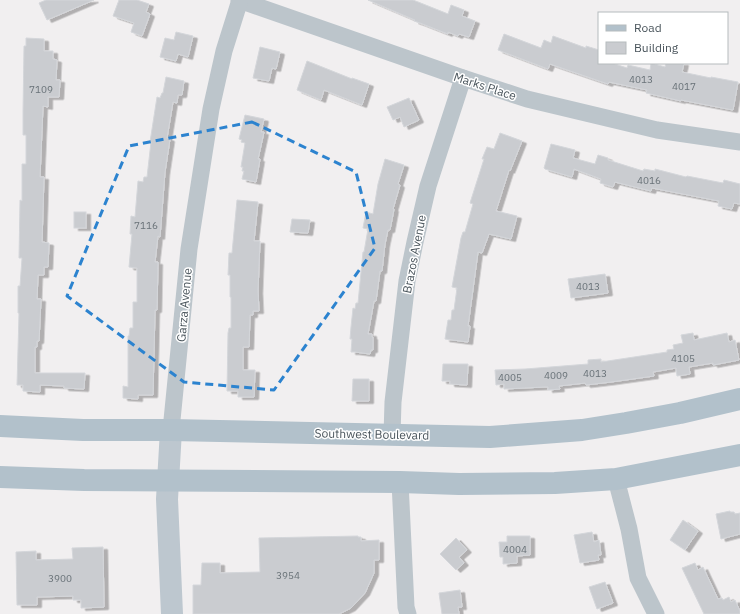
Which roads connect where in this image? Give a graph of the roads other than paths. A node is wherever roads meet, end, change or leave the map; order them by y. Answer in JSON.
{"nodes":[{"id":1,"x":239,"y":0,"type":"edge"},
{"id":2,"x":463,"y":78,"type":"junction"},
{"id":3,"x":740,"y":142,"type":"edge"},
{"id":4,"x":740,"y":399,"type":"edge"},
{"id":5,"x":0,"y":426,"type":"edge"},
{"id":6,"x":172,"y":430,"type":"junction"},
{"id":7,"x":392,"y":435,"type":"junction"},
{"id":8,"x":740,"y":455,"type":"edge"},
{"id":9,"x":0,"y":477,"type":"edge"},
{"id":10,"x":616,"y":479,"type":"junction"},
{"id":11,"x":169,"y":480,"type":"junction"},
{"id":12,"x":400,"y":482,"type":"junction"},
{"id":13,"x":172,"y":614,"type":"edge"},
{"id":14,"x":408,"y":614,"type":"edge"},
{"id":15,"x":656,"y":614,"type":"edge"}],
"edges":[{"from":1,"to":2,"type":"street","name":"Marks Place"},
{"from":1,"to":6,"type":"street","name":"Garza Avenue"},
{"from":2,"to":3,"type":"street","name":"Marks Place"},
{"from":2,"to":7,"type":"street","name":"Brazos Avenue"},
{"from":4,"to":7,"type":"main road","name":"Southwest Boulevard"},
{"from":5,"to":6,"type":"main road","name":"Southwest Boulevard"},
{"from":6,"to":7,"type":"main road","name":"Southwest Boulevard"},
{"from":6,"to":11,"type":"street","name":"Garza Avenue"},
{"from":8,"to":10,"type":"main road"},
{"from":9,"to":11,"type":"main road"},
{"from":10,"to":12,"type":"main road"},
{"from":10,"to":15,"type":"street"},
{"from":11,"to":12,"type":"main road"},
{"from":11,"to":13,"type":"street","name":"Garza Avenue"},
{"from":12,"to":14,"type":"street"}]}
